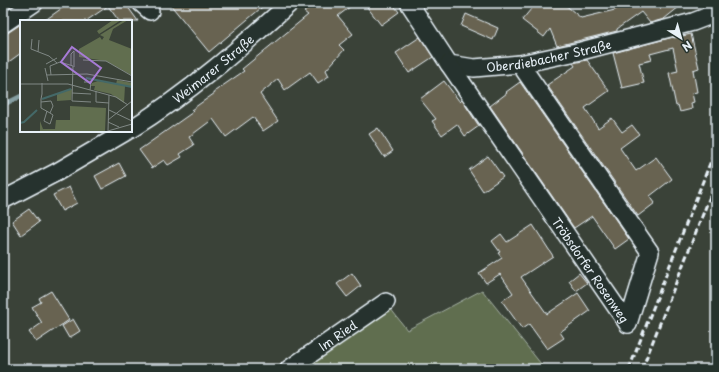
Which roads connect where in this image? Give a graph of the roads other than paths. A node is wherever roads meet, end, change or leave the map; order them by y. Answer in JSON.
{"nodes":[{"id":1,"x":34,"y":3,"type":"edge"},
{"id":2,"x":290,"y":3,"type":"edge"},
{"id":3,"x":409,"y":3,"type":"edge"},
{"id":4,"x":716,"y":9,"type":"edge"},
{"id":5,"x":3,"y":24,"type":"edge"},
{"id":6,"x":448,"y":64,"type":"junction"},
{"id":7,"x":520,"y":64,"type":"junction"},
{"id":8,"x":132,"y":128,"type":"edge"},
{"id":9,"x":125,"y":132,"type":"edge"},
{"id":10,"x":3,"y":200,"type":"edge"},
{"id":11,"x":386,"y":302,"type":"dead end"},
{"id":12,"x":289,"y":369,"type":"edge"}],
"edges":[{"from":1,"to":5,"type":"street"},
{"from":2,"to":8,"type":"street","name":"Weimarer Straße"},
{"from":3,"to":6,"type":"street"},
{"from":4,"to":7,"type":"street","name":"Oberdiebacher Straße"},
{"from":6,"to":7,"type":"street","name":"Oberdiebacher Straße"},
{"from":6,"to":7,"type":"street","name":"Tröbsdorfer Rosenweg"},
{"from":9,"to":10,"type":"street"},
{"from":11,"to":12,"type":"street","name":"Im Ried"}]}
